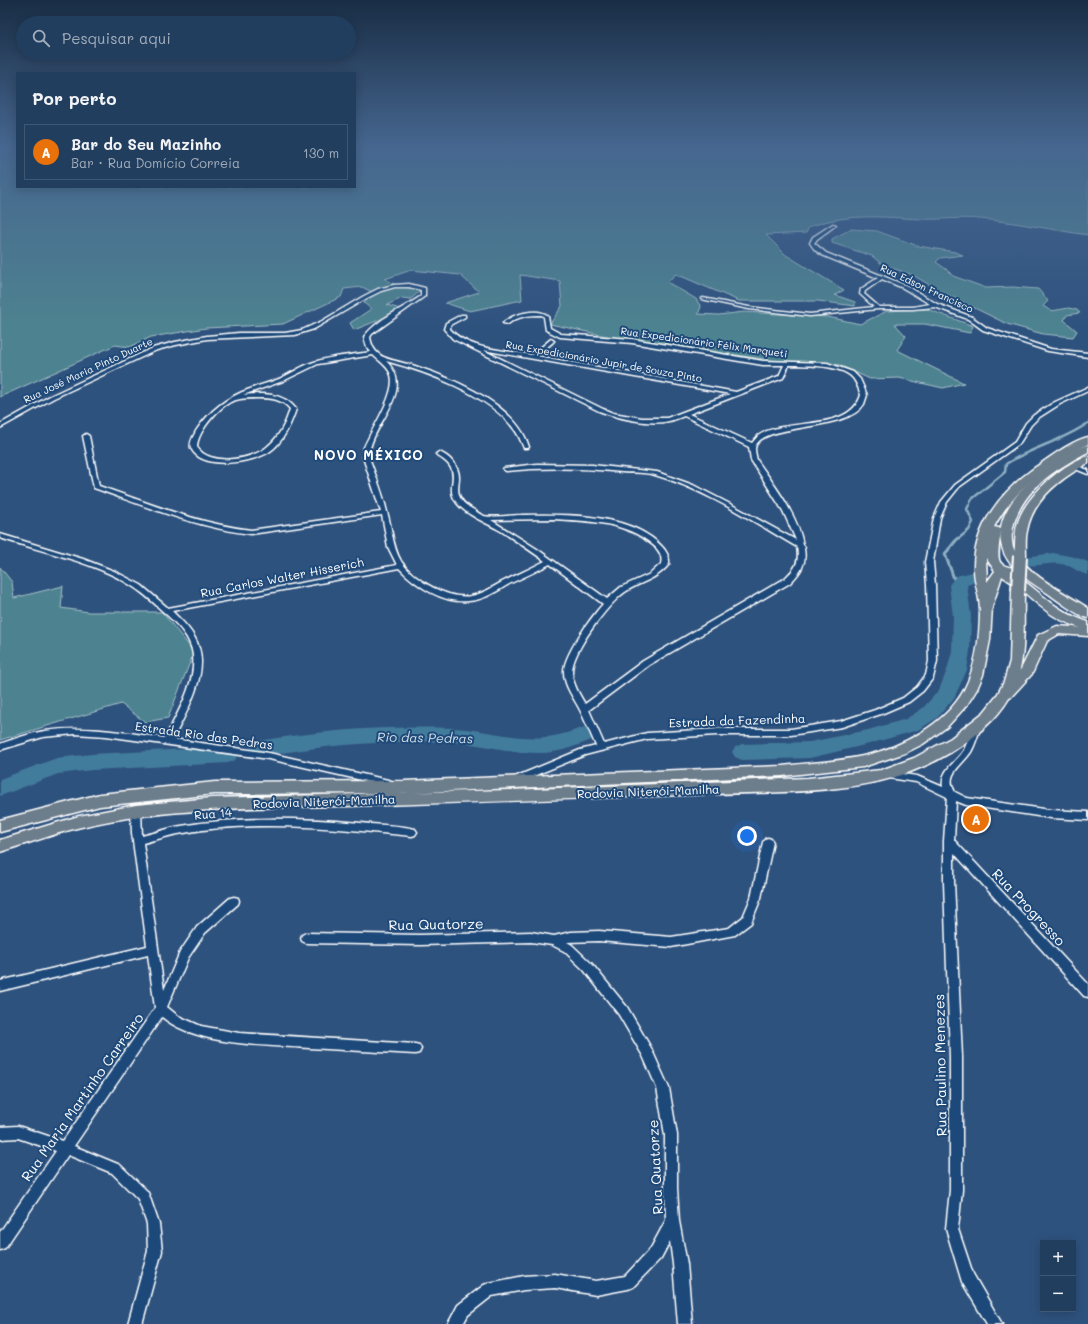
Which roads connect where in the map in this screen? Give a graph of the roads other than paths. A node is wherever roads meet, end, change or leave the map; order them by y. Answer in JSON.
{"nodes":[{"id":1,"x":834,"y":226,"type":"dead end"},
{"id":2,"x":882,"y":277,"type":"junction"},
{"id":3,"x":703,"y":299,"type":"dead end"},
{"id":4,"x":935,"y":305,"type":"junction"},
{"id":5,"x":878,"y":308,"type":"junction"},
{"id":6,"x":463,"y":316,"type":"dead end"},
{"id":7,"x":506,"y":323,"type":"dead end"},
{"id":8,"x":551,"y":340,"type":"dead end"},
{"id":9,"x":467,"y":345,"type":"junction"},
{"id":10,"x":375,"y":355,"type":"junction"},
{"id":11,"x":1088,"y":355,"type":"edge"},
{"id":12,"x":533,"y":357,"type":"junction"},
{"id":13,"x":787,"y":365,"type":"junction"},
{"id":14,"x":1088,"y":389,"type":"edge"},
{"id":15,"x":738,"y":394,"type":"junction"},
{"id":16,"x":235,"y":398,"type":"junction"},
{"id":17,"x":686,"y":415,"type":"junction"},
{"id":18,"x":0,"y":426,"type":"edge"},
{"id":19,"x":86,"y":436,"type":"dead end"},
{"id":20,"x":1088,"y":440,"type":"edge"},
{"id":21,"x":753,"y":446,"type":"junction"},
{"id":22,"x":526,"y":447,"type":"dead end"},
{"id":23,"x":1088,"y":448,"type":"edge"},
{"id":24,"x":439,"y":454,"type":"dead end"},
{"id":25,"x":1088,"y":459,"type":"edge"},
{"id":26,"x":1076,"y":466,"type":"junction"},
{"id":27,"x":506,"y":469,"type":"dead end"},
{"id":28,"x":1088,"y":472,"type":"edge"},
{"id":29,"x":1000,"y":507,"type":"junction"},
{"id":30,"x":385,"y":513,"type":"junction"},
{"id":31,"x":485,"y":518,"type":"junction"},
{"id":32,"x":0,"y":536,"type":"edge"},
{"id":33,"x":802,"y":548,"type":"junction"},
{"id":34,"x":549,"y":562,"type":"junction"},
{"id":35,"x":401,"y":566,"type":"junction"},
{"id":36,"x":1003,"y":572,"type":"junction"},
{"id":37,"x":1030,"y":575,"type":"junction"},
{"id":38,"x":607,"y":603,"type":"junction"},
{"id":39,"x":166,"y":610,"type":"junction"},
{"id":40,"x":987,"y":612,"type":"junction"},
{"id":41,"x":1085,"y":612,"type":"edge"},
{"id":42,"x":1074,"y":622,"type":"junction"},
{"id":43,"x":1088,"y":626,"type":"edge"},
{"id":44,"x":1057,"y":630,"type":"junction"},
{"id":45,"x":1088,"y":632,"type":"edge"},
{"id":46,"x":1002,"y":698,"type":"junction"},
{"id":47,"x":584,"y":710,"type":"junction"},
{"id":48,"x":976,"y":729,"type":"junction"},
{"id":49,"x":167,"y":742,"type":"junction"},
{"id":50,"x":0,"y":747,"type":"edge"},
{"id":51,"x":601,"y":747,"type":"junction"},
{"id":52,"x":881,"y":775,"type":"junction"},
{"id":53,"x":511,"y":782,"type":"junction"},
{"id":54,"x":404,"y":787,"type":"junction"},
{"id":55,"x":952,"y":796,"type":"junction"},
{"id":56,"x":136,"y":811,"type":"junction"},
{"id":57,"x":1088,"y":816,"type":"edge"},
{"id":58,"x":0,"y":826,"type":"edge"},
{"id":59,"x":412,"y":832,"type":"dead end"},
{"id":60,"x":138,"y":841,"type":"junction"},
{"id":61,"x":949,"y":841,"type":"junction"},
{"id":62,"x":768,"y":842,"type":"dead end"},
{"id":63,"x":0,"y":846,"type":"edge"},
{"id":64,"x":234,"y":901,"type":"dead end"},
{"id":65,"x":306,"y":938,"type":"dead end"},
{"id":66,"x":554,"y":941,"type":"junction"},
{"id":67,"x":152,"y":949,"type":"junction"},
{"id":68,"x":0,"y":986,"type":"edge"},
{"id":69,"x":1088,"y":992,"type":"edge"},
{"id":70,"x":161,"y":1008,"type":"junction"},
{"id":71,"x":415,"y":1049,"type":"dead end"},
{"id":72,"x":0,"y":1133,"type":"edge"},
{"id":73,"x":65,"y":1148,"type":"junction"},
{"id":74,"x":673,"y":1221,"type":"junction"},
{"id":75,"x":0,"y":1242,"type":"edge"},
{"id":76,"x":135,"y":1324,"type":"edge"},
{"id":77,"x":455,"y":1324,"type":"edge"},
{"id":78,"x":684,"y":1324,"type":"edge"},
{"id":79,"x":995,"y":1324,"type":"edge"}],
"edges":[{"from":1,"to":2,"type":"street","name":"Rua Edson Francisco"},
{"from":2,"to":4,"type":"street","name":"Rua Edson Francisco"},
{"from":2,"to":5,"type":"street"},
{"from":3,"to":5,"type":"street"},
{"from":4,"to":5,"type":"street"},
{"from":4,"to":11,"type":"street","name":"Rua Edson Francisco"},
{"from":6,"to":9,"type":"street"},
{"from":7,"to":13,"type":"street","name":"Rua Expedicionário Félix Marqueti"},
{"from":8,"to":12,"type":"street"},
{"from":9,"to":12,"type":"street","name":"Rua Expedicionário Jupir de Souza Pinto"},
{"from":9,"to":17,"type":"street"},
{"from":10,"to":16,"type":"street"},
{"from":10,"to":18,"type":"street","name":"Rua José Maria Pinto Duarte"},
{"from":10,"to":22,"type":"street"},
{"from":10,"to":30,"type":"street","name":"Rua José Maria Pinto Duarte"},
{"from":12,"to":15,"type":"street","name":"Rua Expedicionário Jupir de Souza Pinto"},
{"from":13,"to":15,"type":"street"},
{"from":13,"to":21,"type":"street","name":"Rua Expedicionário Félix Marqueti"},
{"from":14,"to":51,"type":"street","name":"Estrada da Fazendinha"},
{"from":15,"to":17,"type":"street"},
{"from":16,"to":16,"type":"street"},
{"from":17,"to":21,"type":"street"},
{"from":19,"to":30,"type":"street"},
{"from":20,"to":29,"type":"main road","name":"Rodovia Niterói-Manilha"},
{"from":21,"to":33,"type":"street"},
{"from":23,"to":37,"type":"main road"},
{"from":24,"to":31,"type":"street"},
{"from":25,"to":26,"type":"main road","name":"Rodovia Niterói-Manilha"},
{"from":26,"to":28,"type":"street"},
{"from":26,"to":46,"type":"main road","name":"Rodovia Niterói-Manilha","bridge":true},
{"from":27,"to":33,"type":"street"},
{"from":29,"to":36,"type":"main road"},
{"from":29,"to":40,"type":"main road","name":"Rodovia Niterói-Manilha"},
{"from":30,"to":35,"type":"street","name":"Rua José Maria Pinto Duarte"},
{"from":31,"to":34,"type":"street"},
{"from":31,"to":38,"type":"street"},
{"from":32,"to":39,"type":"street"},
{"from":33,"to":47,"type":"street"},
{"from":34,"to":35,"type":"street","name":"Rua José Maria Pinto Duarte"},
{"from":34,"to":38,"type":"street"},
{"from":35,"to":39,"type":"street","name":"Rua Carlos Walter Hisserich"},
{"from":36,"to":37,"type":"main road"},
{"from":36,"to":40,"type":"main road"},
{"from":36,"to":42,"type":"main road"},
{"from":37,"to":41,"type":"main road"},
{"from":38,"to":47,"type":"street"},
{"from":39,"to":49,"type":"street"},
{"from":40,"to":53,"type":"main road","name":"Rodovia Niterói-Manilha"},
{"from":41,"to":42,"type":"main road"},
{"from":42,"to":43,"type":"main road"},
{"from":42,"to":44,"type":"main road"},
{"from":44,"to":45,"type":"main road"},
{"from":44,"to":46,"type":"main road"},
{"from":46,"to":48,"type":"main road","name":"Rodovia Niterói-Manilha"},
{"from":47,"to":51,"type":"street"},
{"from":48,"to":52,"type":"main road","name":"Rodovia Niterói-Manilha"},
{"from":48,"to":55,"type":"street","name":"Rua Paulino Menezes"},
{"from":49,"to":50,"type":"street","name":"Estrada Rio das Pedras"},
{"from":49,"to":54,"type":"street","name":"Estrada Rio das Pedras"},
{"from":51,"to":53,"type":"street","name":"Estrada da Fazendinha"},
{"from":52,"to":55,"type":"street"},
{"from":52,"to":56,"type":"main road","name":"Rodovia Niterói-Manilha"},
{"from":53,"to":54,"type":"main road","name":"Rodovia Niterói-Manilha"},
{"from":54,"to":58,"type":"main road","name":"Rodovia Niterói-Manilha"},
{"from":55,"to":57,"type":"street"},
{"from":55,"to":61,"type":"street","name":"Rua Paulino Menezes"},
{"from":56,"to":60,"type":"street"},
{"from":56,"to":63,"type":"main road","name":"Rodovia Niterói-Manilha"},
{"from":59,"to":60,"type":"street","name":"Rua 14"},
{"from":60,"to":67,"type":"street"},
{"from":61,"to":69,"type":"street","name":"Rua Progresso"},
{"from":61,"to":79,"type":"street","name":"Rua Paulino Menezes"},
{"from":62,"to":66,"type":"street"},
{"from":64,"to":70,"type":"street","name":"Rua Maria Martinho Carreiro"},
{"from":65,"to":66,"type":"street","name":"Rua Quatorze"},
{"from":66,"to":74,"type":"street","name":"Rua Quatorze"},
{"from":67,"to":68,"type":"street"},
{"from":67,"to":70,"type":"street"},
{"from":70,"to":71,"type":"street"},
{"from":70,"to":73,"type":"street","name":"Rua Maria Martinho Carreiro"},
{"from":72,"to":73,"type":"street"},
{"from":73,"to":75,"type":"street","name":"Rua Maria Martinho Carreiro"},
{"from":73,"to":76,"type":"street"},
{"from":74,"to":77,"type":"street","name":"Rua Quatorze"},
{"from":74,"to":78,"type":"street"}]}
